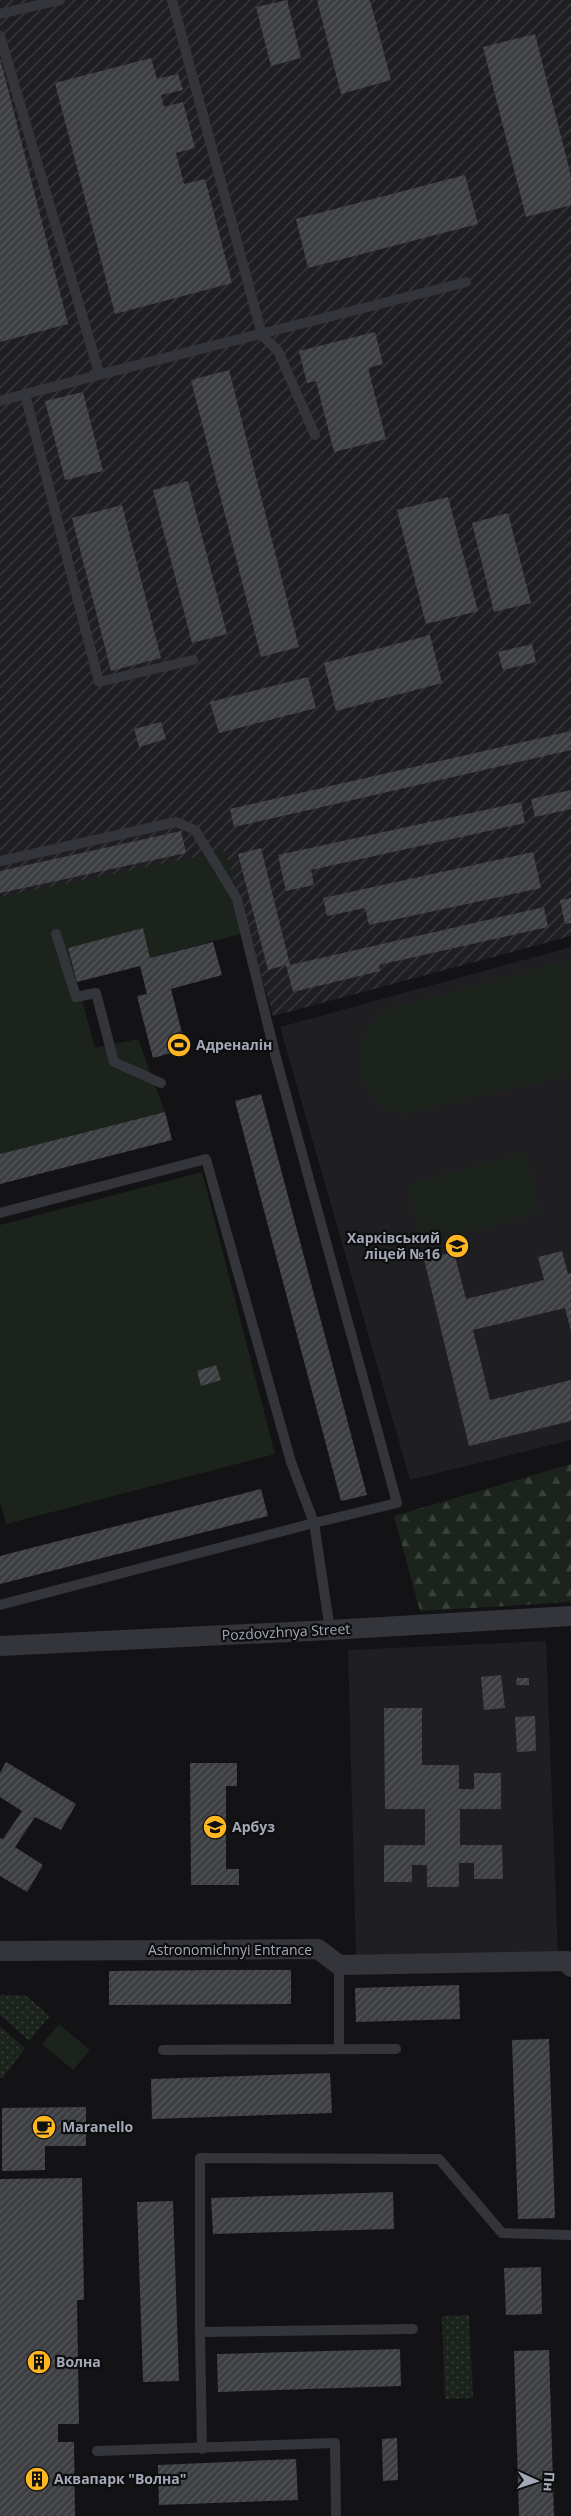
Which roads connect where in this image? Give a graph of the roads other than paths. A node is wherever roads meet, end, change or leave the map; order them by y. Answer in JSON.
{"nodes":[{"id":1,"x":60,"y":0,"type":"edge"},
{"id":2,"x":172,"y":0,"type":"edge"},
{"id":3,"x":0,"y":14,"type":"edge"},
{"id":4,"x":0,"y":36,"type":"edge"},
{"id":5,"x":466,"y":282,"type":"dead end"},
{"id":6,"x":262,"y":335,"type":"junction"},
{"id":7,"x":99,"y":373,"type":"junction"},
{"id":8,"x":25,"y":394,"type":"junction"},
{"id":9,"x":0,"y":401,"type":"edge"},
{"id":10,"x":315,"y":435,"type":"dead end"},
{"id":11,"x":193,"y":660,"type":"dead end"},
{"id":12,"x":0,"y":861,"type":"edge"},
{"id":13,"x":56,"y":934,"type":"dead end"},
{"id":14,"x":161,"y":1083,"type":"dead end"},
{"id":15,"x":0,"y":1213,"type":"edge"},
{"id":16,"x":314,"y":1523,"type":"junction"},
{"id":17,"x":0,"y":1605,"type":"edge"},
{"id":18,"x":571,"y":1616,"type":"edge"},
{"id":19,"x":330,"y":1630,"type":"junction"},
{"id":20,"x":0,"y":1646,"type":"edge"},
{"id":21,"x":0,"y":1951,"type":"edge"},
{"id":22,"x":339,"y":1965,"type":"junction"},
{"id":23,"x":571,"y":1967,"type":"edge"},
{"id":24,"x":339,"y":2049,"type":"junction"},
{"id":25,"x":396,"y":2049,"type":"dead end"},
{"id":26,"x":164,"y":2050,"type":"dead end"},
{"id":27,"x":571,"y":2235,"type":"edge"},
{"id":28,"x":413,"y":2329,"type":"dead end"},
{"id":29,"x":200,"y":2332,"type":"junction"},
{"id":30,"x":202,"y":2449,"type":"junction"},
{"id":31,"x":97,"y":2451,"type":"dead end"},
{"id":32,"x":336,"y":2516,"type":"edge"}],
"edges":[{"from":1,"to":3,"type":"lane"},
{"from":2,"to":6,"type":"lane"},
{"from":4,"to":7,"type":"lane"},
{"from":5,"to":6,"type":"lane"},
{"from":6,"to":7,"type":"lane"},
{"from":6,"to":10,"type":"lane"},
{"from":7,"to":8,"type":"lane"},
{"from":8,"to":9,"type":"lane"},
{"from":8,"to":11,"type":"lane"},
{"from":12,"to":16,"type":"lane"},
{"from":13,"to":14,"type":"lane"},
{"from":15,"to":16,"type":"lane"},
{"from":16,"to":17,"type":"lane"},
{"from":16,"to":19,"type":"lane"},
{"from":18,"to":19,"type":"street","name":"Pozdovzhnya Street"},
{"from":19,"to":20,"type":"street","name":"Pozdovzhnya Street"},
{"from":21,"to":22,"type":"street","name":"Astronomichnyi Entrance"},
{"from":22,"to":23,"type":"street"},
{"from":22,"to":24,"type":"lane"},
{"from":24,"to":25,"type":"lane"},
{"from":24,"to":26,"type":"lane"},
{"from":27,"to":29,"type":"lane"},
{"from":28,"to":29,"type":"lane"},
{"from":29,"to":30,"type":"lane"},
{"from":30,"to":31,"type":"lane"},
{"from":30,"to":32,"type":"lane"}]}
